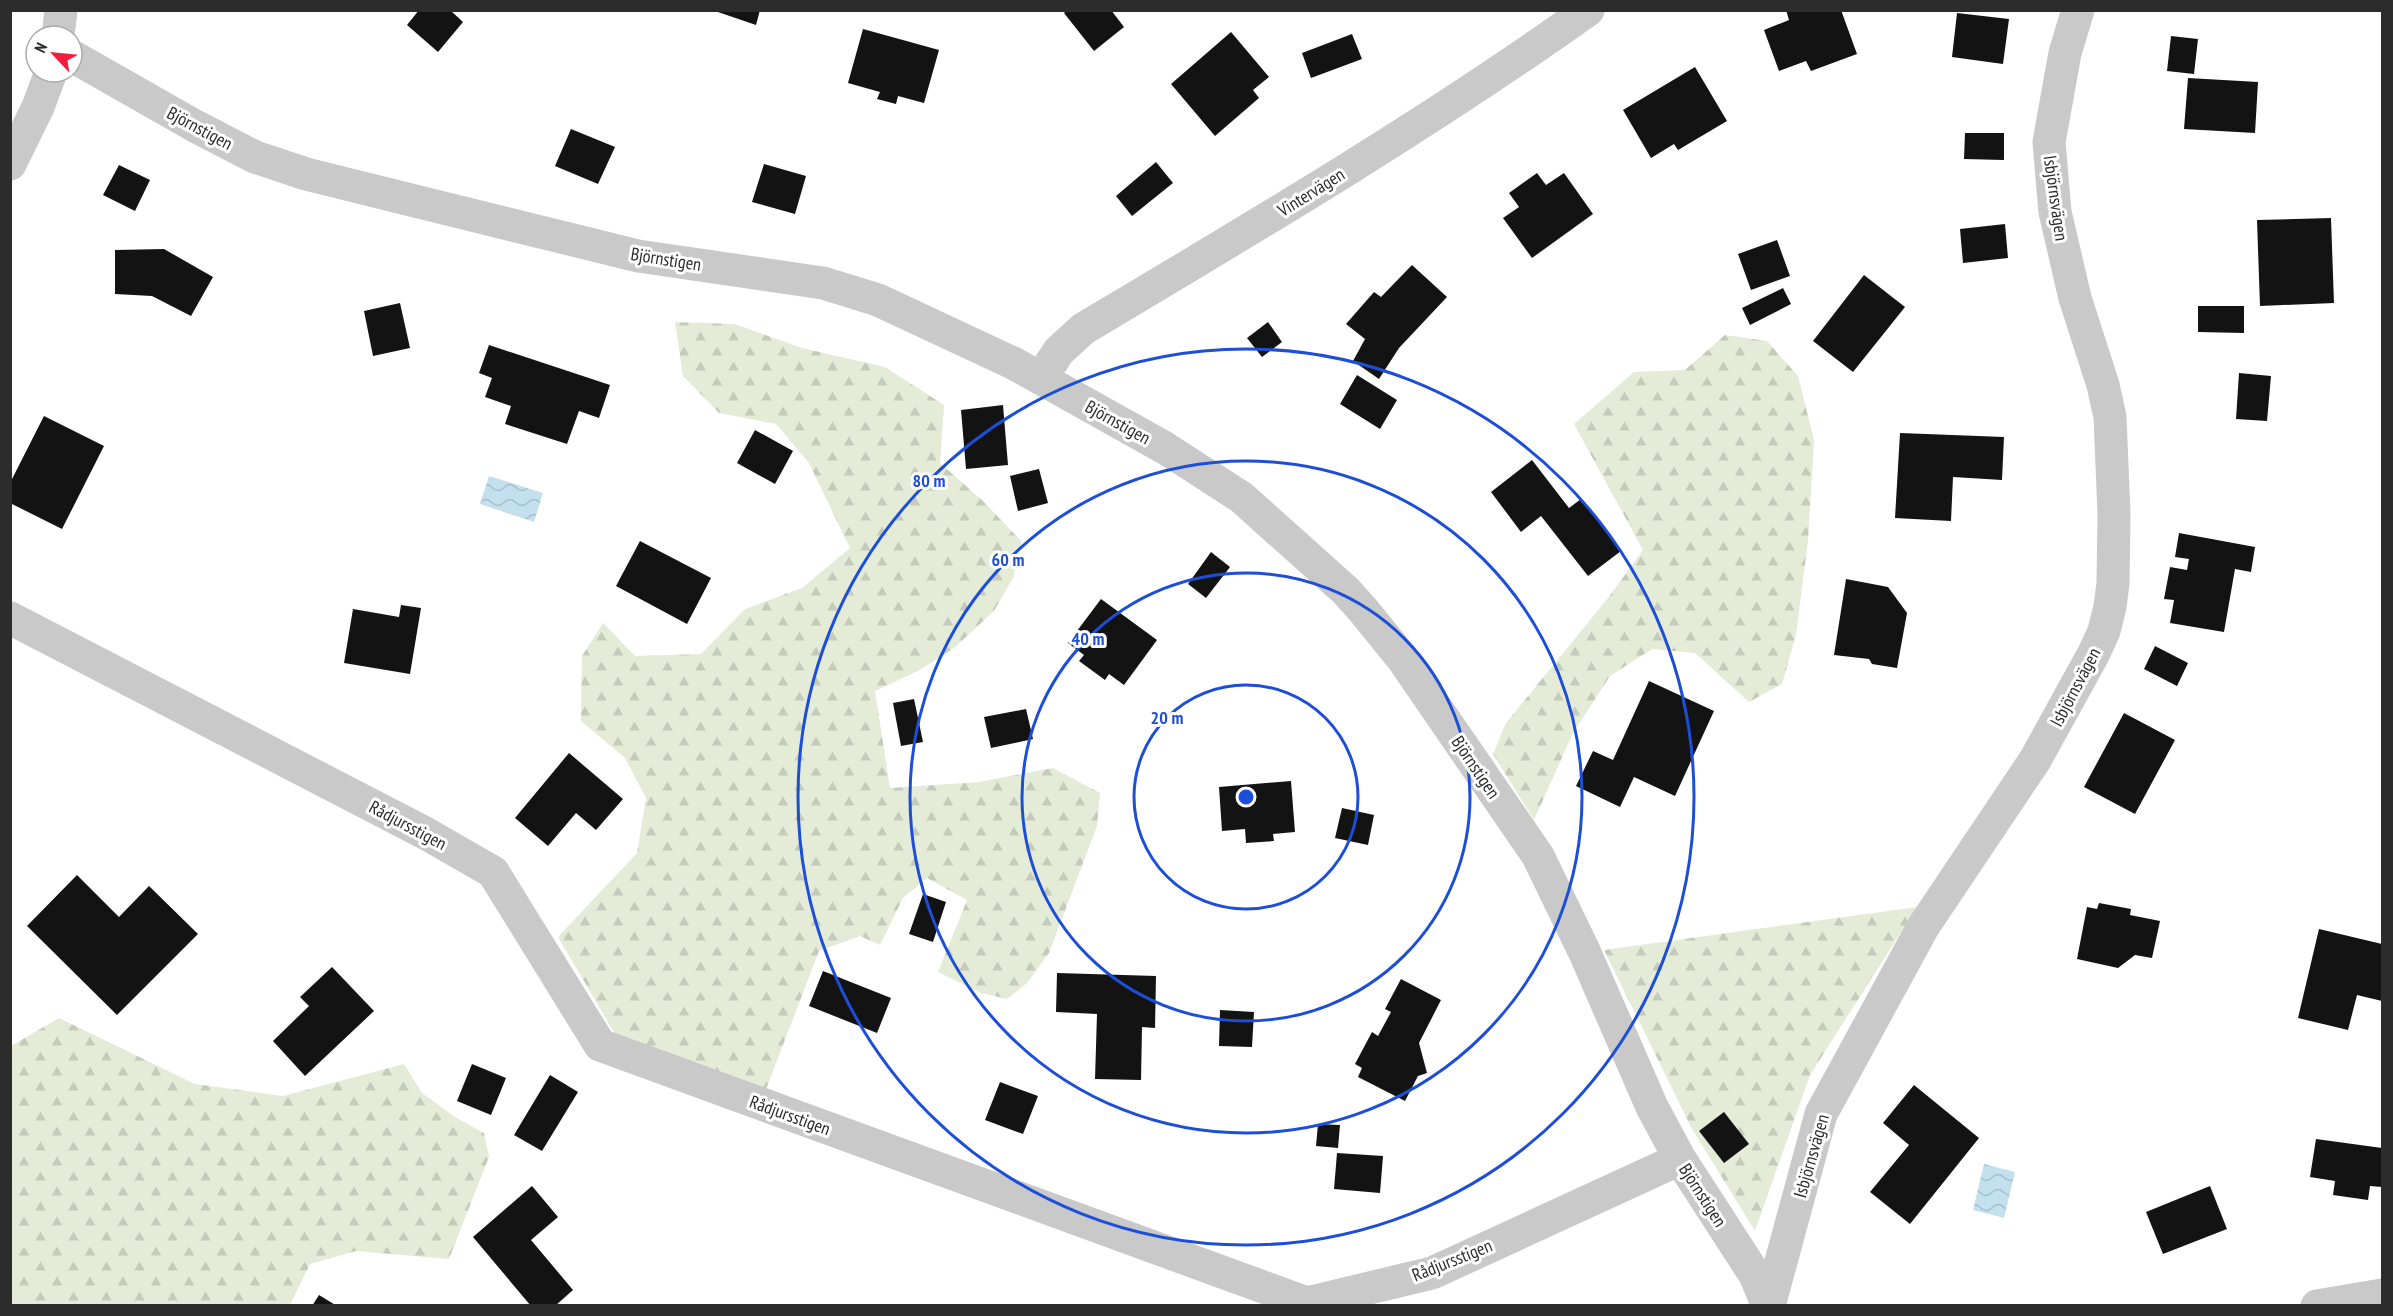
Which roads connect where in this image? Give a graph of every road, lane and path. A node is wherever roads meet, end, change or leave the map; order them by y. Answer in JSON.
{"nodes":[{"id":1,"x":1588,"y":10,"type":"edge"},
{"id":2,"x":2078,"y":10,"type":"edge"},
{"id":3,"x":84,"y":63,"type":"edge"},
{"id":4,"x":47,"y":84,"type":"edge"},
{"id":5,"x":10,"y":164,"type":"edge"},
{"id":6,"x":1041,"y":378,"type":"junction"},
{"id":7,"x":10,"y":618,"type":"edge"},
{"id":8,"x":1680,"y":1159,"type":"junction"},
{"id":9,"x":2382,"y":1295,"type":"edge"},
{"id":10,"x":1769,"y":1305,"type":"edge"},
{"id":11,"x":2317,"y":1305,"type":"edge"}],
"edges":[{"from":1,"to":6,"type":"street","name":"Vintervägen"},
{"from":2,"to":10,"type":"street","name":"Isbjörnsvägen"},
{"from":3,"to":6,"type":"street","name":"Björnstigen"},
{"from":4,"to":5,"type":"street"},
{"from":6,"to":8,"type":"street","name":"Björnstigen"},
{"from":7,"to":8,"type":"street","name":"Rådjursstigen"},
{"from":8,"to":10,"type":"street","name":"Björnstigen"},
{"from":9,"to":11,"type":"street"}]}
